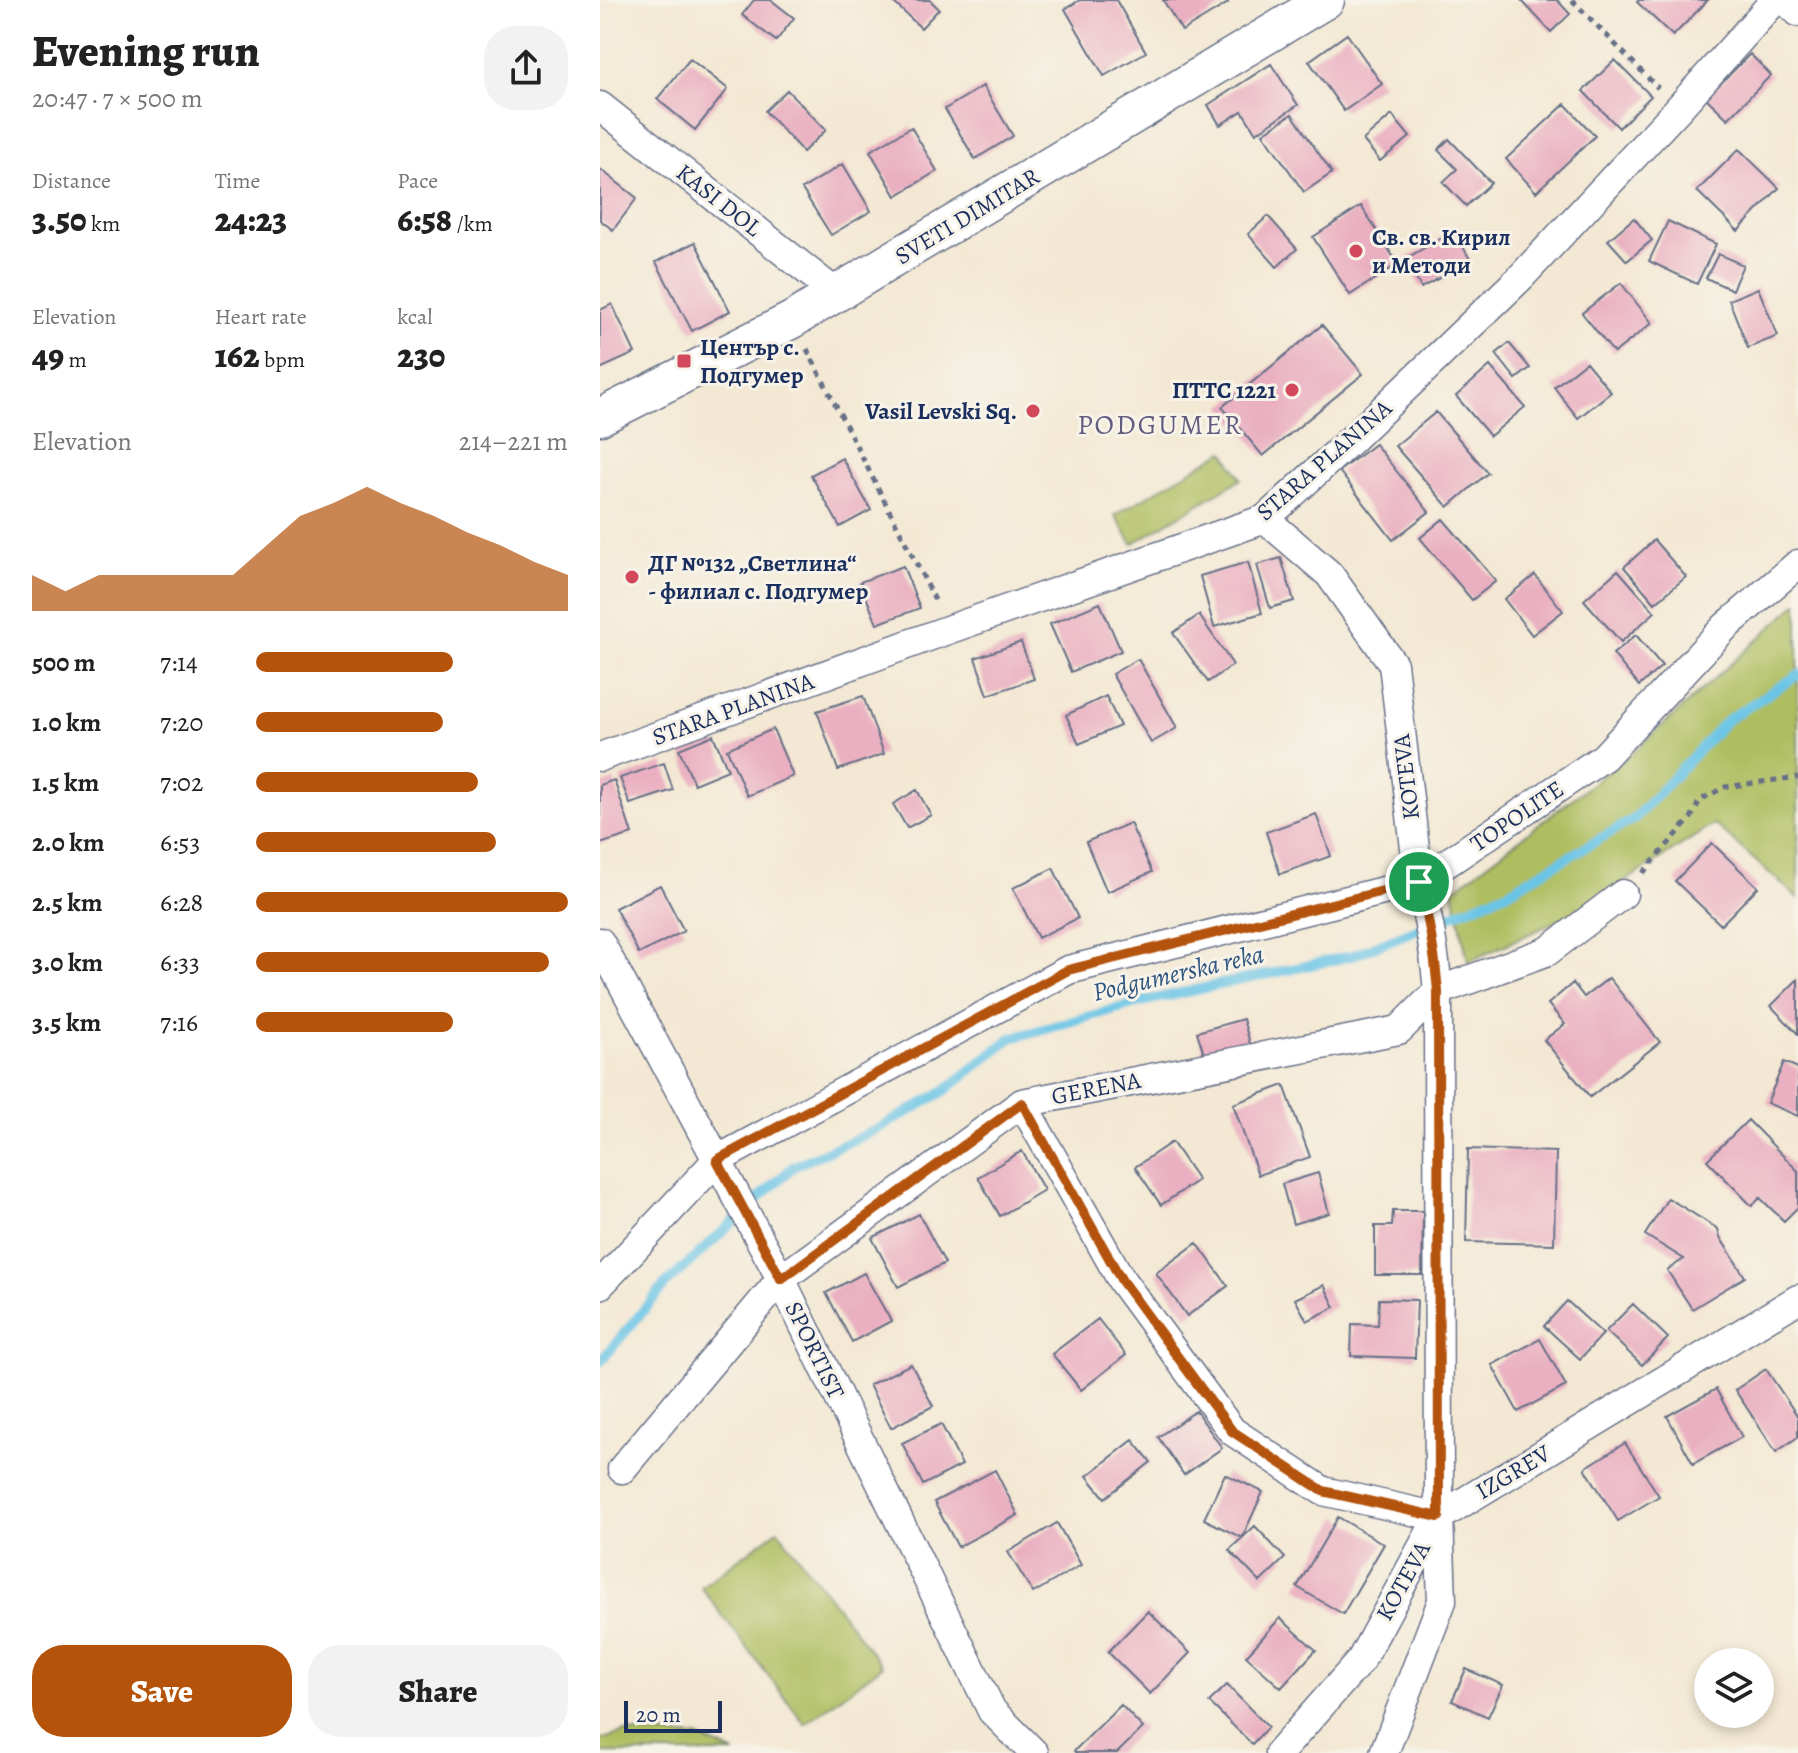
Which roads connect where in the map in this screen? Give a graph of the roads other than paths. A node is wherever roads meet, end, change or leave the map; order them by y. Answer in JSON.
{"nodes":[{"id":1,"x":1326,"y":0,"type":"edge"},
{"id":2,"x":1775,"y":0,"type":"edge"},
{"id":3,"x":1785,"y":0,"type":"edge"},
{"id":4,"x":1798,"y":12,"type":"edge"},
{"id":5,"x":600,"y":106,"type":"edge"},
{"id":6,"x":837,"y":294,"type":"junction"},
{"id":7,"x":600,"y":417,"type":"edge"},
{"id":8,"x":1265,"y":519,"type":"junction"},
{"id":9,"x":1798,"y":564,"type":"edge"},
{"id":10,"x":600,"y":757,"type":"edge"},
{"id":11,"x":1419,"y":882,"type":"junction"},
{"id":12,"x":1623,"y":894,"type":"road end"},
{"id":13,"x":600,"y":942,"type":"edge"},
{"id":14,"x":1437,"y":978,"type":"junction"},
{"id":15,"x":1022,"y":1103,"type":"junction"},
{"id":16,"x":717,"y":1160,"type":"junction"},
{"id":17,"x":781,"y":1279,"type":"junction"},
{"id":18,"x":600,"y":1285,"type":"edge"},
{"id":19,"x":1798,"y":1299,"type":"edge"},
{"id":20,"x":622,"y":1469,"type":"dead end"},
{"id":21,"x":1439,"y":1517,"type":"junction"},
{"id":22,"x":1034,"y":1753,"type":"edge"},
{"id":23,"x":1279,"y":1753,"type":"edge"},
{"id":24,"x":1384,"y":1753,"type":"edge"}],
"edges":[{"from":1,"to":6,"type":"street","name":"SVETI DIMITAR"},
{"from":2,"to":8,"type":"street","name":"STARA PLANINA"},
{"from":3,"to":4,"type":"street"},
{"from":5,"to":6,"type":"street","name":"KASI DOL"},
{"from":6,"to":7,"type":"street","name":"SVETI DIMITAR"},
{"from":8,"to":10,"type":"street","name":"STARA PLANINA"},
{"from":8,"to":11,"type":"street","name":"KOTEVA"},
{"from":9,"to":11,"type":"street","name":"TOPOLITE"},
{"from":11,"to":14,"type":"street","name":"KOTEVA"},
{"from":11,"to":16,"type":"street","name":"TOPOLITE"},
{"from":12,"to":14,"type":"street","name":"GERENA"},
{"from":13,"to":16,"type":"street","name":"SPORTIST"},
{"from":14,"to":15,"type":"street","name":"GERENA"},
{"from":14,"to":21,"type":"street","name":"KOTEVA"},
{"from":15,"to":17,"type":"street","name":"GERENA"},
{"from":15,"to":21,"type":"street"},
{"from":16,"to":17,"type":"street","name":"SPORTIST"},
{"from":16,"to":18,"type":"street","name":"TOPOLITE"},
{"from":17,"to":20,"type":"street","name":"GERENA"},
{"from":17,"to":22,"type":"street","name":"SPORTIST"},
{"from":19,"to":21,"type":"street","name":"IZGREV"},
{"from":21,"to":23,"type":"street","name":"KOTEVA"},
{"from":21,"to":24,"type":"street"}]}
